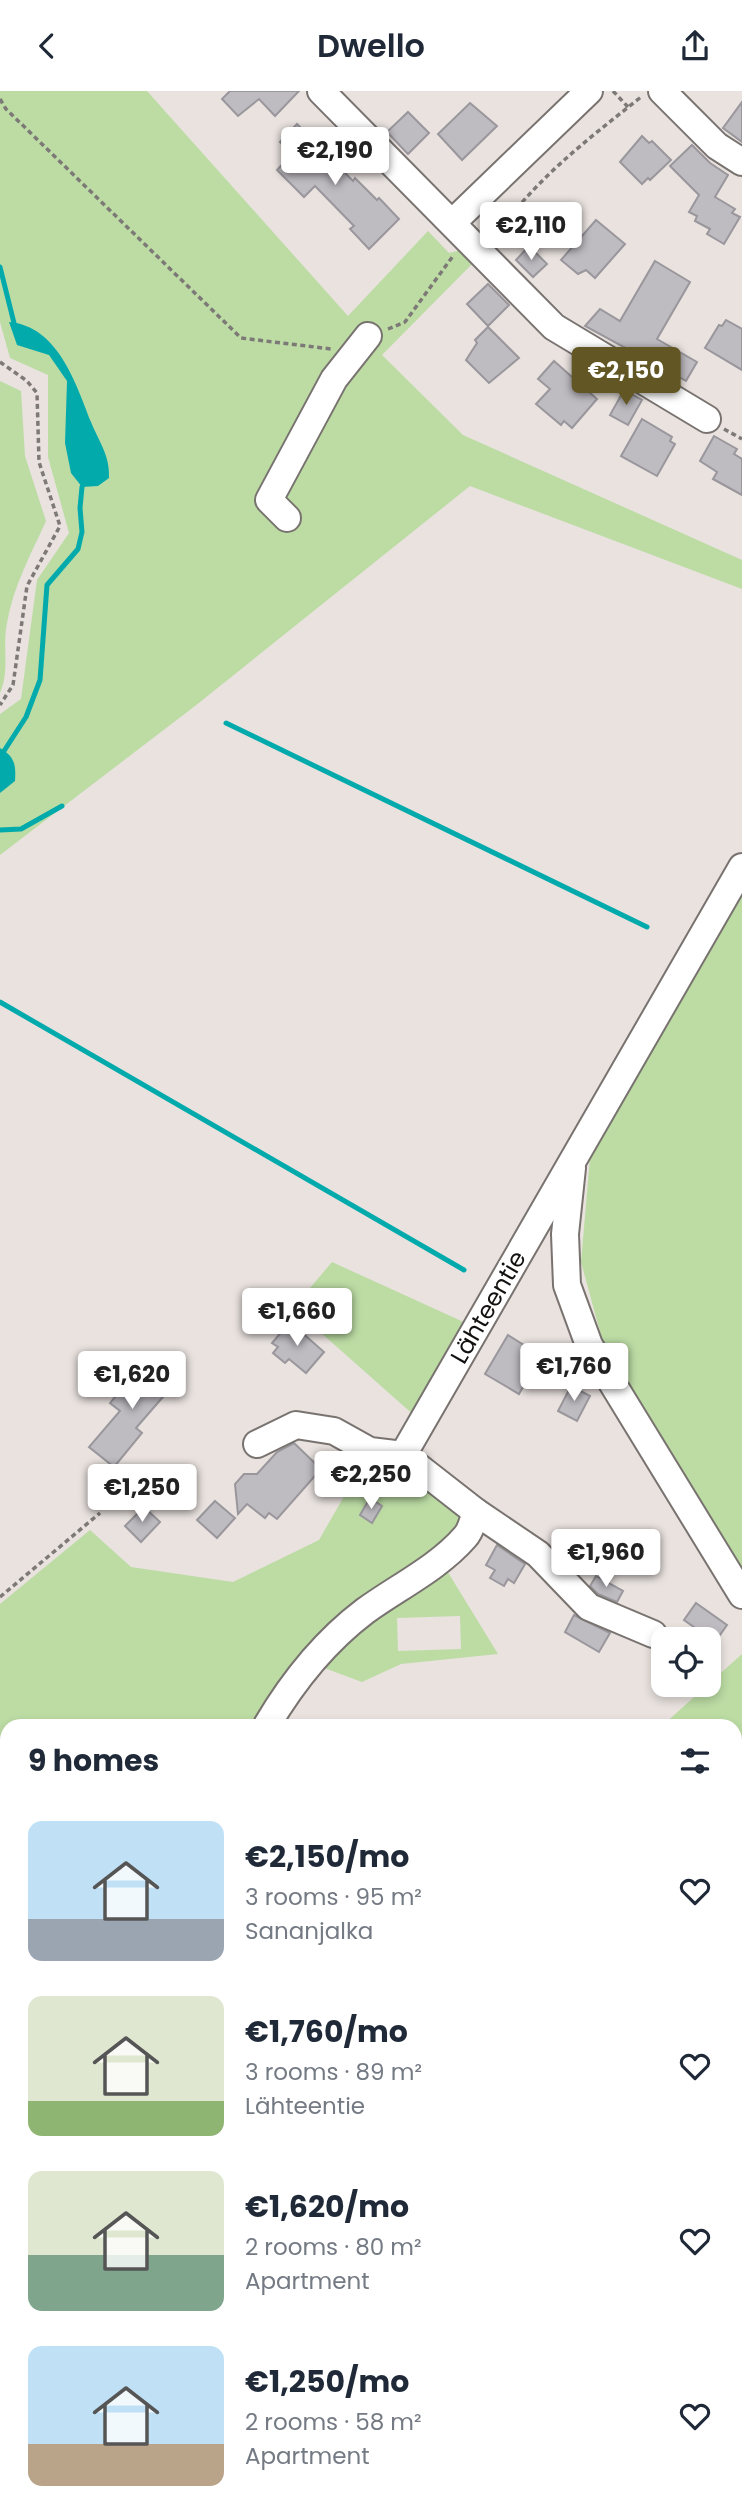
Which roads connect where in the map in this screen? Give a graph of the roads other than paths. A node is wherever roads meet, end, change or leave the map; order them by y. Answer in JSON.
{"nodes":[{"id":1,"x":321,"y":91,"type":"edge"},
{"id":2,"x":589,"y":91,"type":"edge"},
{"id":3,"x":662,"y":91,"type":"edge"},
{"id":4,"x":742,"y":162,"type":"edge"},
{"id":5,"x":452,"y":223,"type":"junction"},
{"id":6,"x":368,"y":336,"type":"road end"},
{"id":7,"x":708,"y":419,"type":"dead end"},
{"id":8,"x":287,"y":518,"type":"dead end"},
{"id":9,"x":742,"y":867,"type":"edge"},
{"id":10,"x":572,"y":1159,"type":"junction"},
{"id":11,"x":257,"y":1444,"type":"dead end"},
{"id":12,"x":403,"y":1455,"type":"junction"},
{"id":13,"x":476,"y":1512,"type":"junction"},
{"id":14,"x":742,"y":1595,"type":"edge"},
{"id":15,"x":651,"y":1633,"type":"edge"},
{"id":16,"x":271,"y":1719,"type":"edge"}],
"edges":[{"from":1,"to":5,"type":"street"},
{"from":2,"to":5,"type":"street"},
{"from":3,"to":4,"type":"street"},
{"from":5,"to":7,"type":"street"},
{"from":6,"to":8,"type":"street"},
{"from":9,"to":10,"type":"street","name":"Lähteentie"},
{"from":10,"to":12,"type":"street","name":"Lähteentie"},
{"from":10,"to":14,"type":"street","name":"Lähteentie"},
{"from":11,"to":12,"type":"street"},
{"from":12,"to":13,"type":"street"},
{"from":13,"to":15,"type":"street"},
{"from":13,"to":16,"type":"street"}]}
